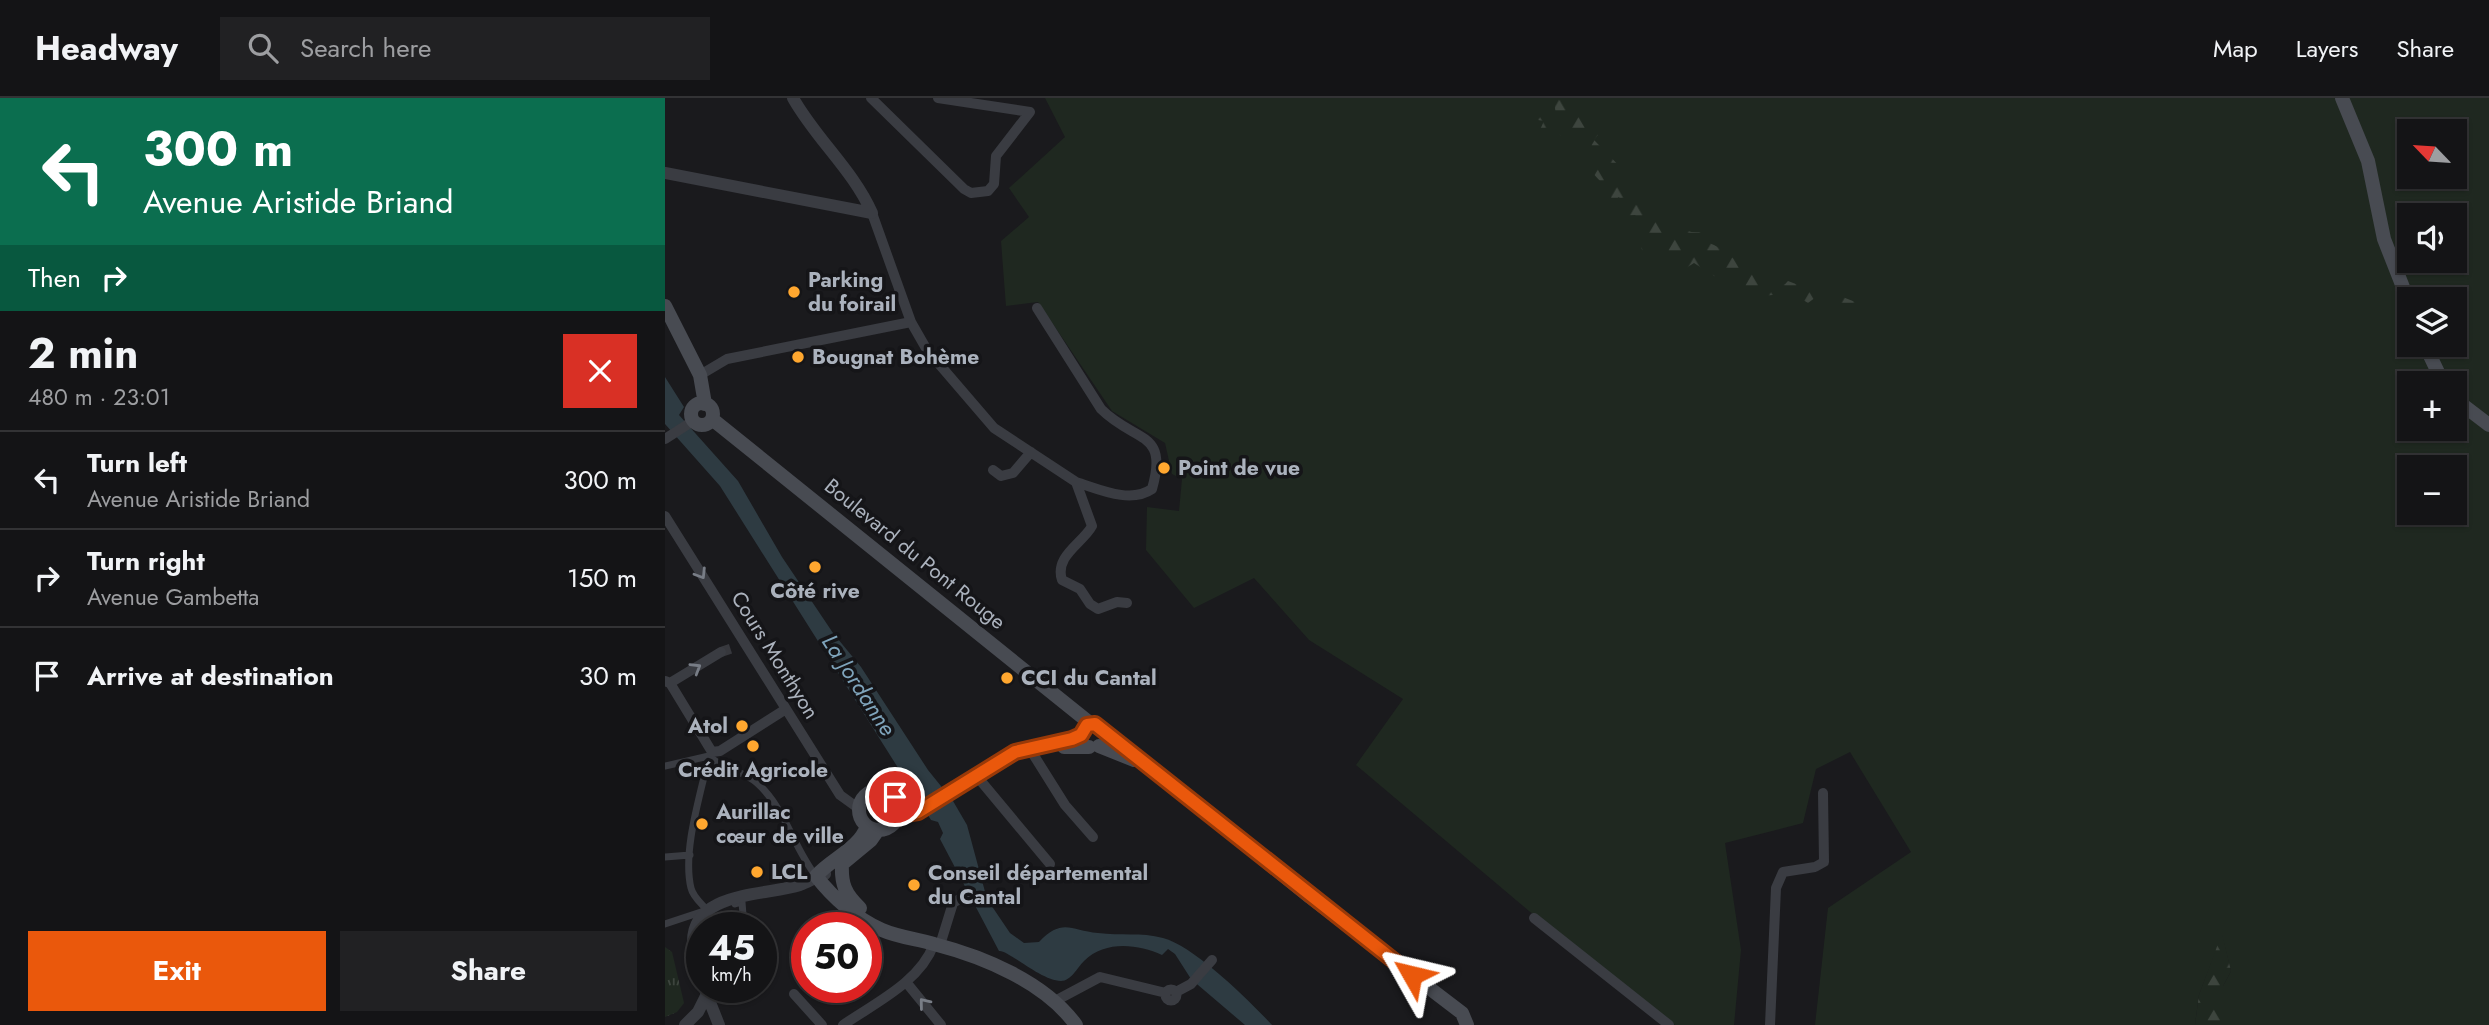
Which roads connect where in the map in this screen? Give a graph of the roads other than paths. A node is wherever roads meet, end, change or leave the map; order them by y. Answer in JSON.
{"nodes":[{"id":1,"x":793,"y":98,"type":"edge"},
{"id":2,"x":871,"y":98,"type":"edge"},
{"id":3,"x":938,"y":98,"type":"edge"},
{"id":4,"x":2341,"y":98,"type":"edge"},
{"id":5,"x":966,"y":100,"type":"edge"},
{"id":6,"x":665,"y":173,"type":"edge"},
{"id":7,"x":872,"y":213,"type":"junction"},
{"id":8,"x":2403,"y":287,"type":"edge"},
{"id":9,"x":665,"y":306,"type":"edge"},
{"id":10,"x":1037,"y":308,"type":"dead end"},
{"id":11,"x":911,"y":322,"type":"junction"},
{"id":12,"x":700,"y":374,"type":"junction"},
{"id":13,"x":705,"y":404,"type":"junction"},
{"id":14,"x":2467,"y":408,"type":"edge"},
{"id":15,"x":712,"y":419,"type":"junction"},
{"id":16,"x":690,"y":423,"type":"junction"},
{"id":17,"x":2489,"y":425,"type":"edge"},
{"id":18,"x":666,"y":438,"type":"edge"},
{"id":19,"x":1031,"y":452,"type":"junction"},
{"id":20,"x":993,"y":470,"type":"dead end"},
{"id":21,"x":1076,"y":482,"type":"junction"},
{"id":22,"x":665,"y":516,"type":"edge"},
{"id":23,"x":1127,"y":603,"type":"dead end"},
{"id":24,"x":746,"y":644,"type":"junction"},
{"id":25,"x":733,"y":648,"type":"tunnel mouth"},
{"id":26,"x":721,"y":652,"type":"tunnel mouth"},
{"id":27,"x":668,"y":682,"type":"edge"},
{"id":28,"x":786,"y":709,"type":"junction"},
{"id":29,"x":1089,"y":737,"type":"junction"},
{"id":30,"x":1026,"y":752,"type":"junction"},
{"id":31,"x":711,"y":754,"type":"junction"},
{"id":32,"x":665,"y":766,"type":"edge"},
{"id":33,"x":977,"y":777,"type":"junction"},
{"id":34,"x":1823,"y":793,"type":"dead end"},
{"id":35,"x":858,"y":808,"type":"junction"},
{"id":36,"x":898,"y":815,"type":"junction"},
{"id":37,"x":872,"y":828,"type":"junction"},
{"id":38,"x":1093,"y":837,"type":"dead end"},
{"id":39,"x":691,"y":855,"type":"junction"},
{"id":40,"x":665,"y":857,"type":"edge"},
{"id":41,"x":842,"y":863,"type":"junction"},
{"id":42,"x":1050,"y":863,"type":"dead end"},
{"id":43,"x":816,"y":876,"type":"junction"},
{"id":44,"x":966,"y":895,"type":"dead end"},
{"id":45,"x":707,"y":910,"type":"junction"},
{"id":46,"x":717,"y":912,"type":"edge"},
{"id":47,"x":743,"y":912,"type":"edge"},
{"id":48,"x":1534,"y":918,"type":"dead end"},
{"id":49,"x":665,"y":924,"type":"edge"},
{"id":50,"x":937,"y":944,"type":"junction"},
{"id":51,"x":1212,"y":960,"type":"dead end"},
{"id":52,"x":906,"y":982,"type":"junction"},
{"id":53,"x":1055,"y":1001,"type":"junction"},
{"id":54,"x":702,"y":1003,"type":"edge"},
{"id":55,"x":709,"y":1003,"type":"edge"},
{"id":56,"x":802,"y":1003,"type":"edge"},
{"id":57,"x":716,"y":1021,"type":"edge"},
{"id":58,"x":1070,"y":1023,"type":"edge"},
{"id":59,"x":686,"y":1025,"type":"edge"},
{"id":60,"x":822,"y":1025,"type":"edge"},
{"id":61,"x":843,"y":1025,"type":"edge"},
{"id":62,"x":941,"y":1025,"type":"edge"},
{"id":63,"x":1472,"y":1025,"type":"edge"},
{"id":64,"x":1669,"y":1025,"type":"edge"},
{"id":65,"x":1770,"y":1025,"type":"edge"}],
"edges":[{"from":1,"to":7,"type":"street"},
{"from":2,"to":5,"type":"street"},
{"from":3,"to":5,"type":"street"},
{"from":4,"to":8,"type":"main road"},
{"from":6,"to":7,"type":"street"},
{"from":7,"to":11,"type":"street"},
{"from":9,"to":12,"type":"main road"},
{"from":10,"to":21,"type":"street"},
{"from":11,"to":12,"type":"street"},
{"from":11,"to":19,"type":"street"},
{"from":12,"to":13,"type":"main road"},
{"from":13,"to":15,"type":"main road"},
{"from":13,"to":16,"type":"main road"},
{"from":14,"to":17,"type":"main road"},
{"from":15,"to":16,"type":"main road"},
{"from":15,"to":29,"type":"main road","name":"Boulevard du Pont Rouge"},
{"from":16,"to":18,"type":"street"},
{"from":19,"to":20,"type":"street"},
{"from":19,"to":21,"type":"street"},
{"from":21,"to":23,"type":"street"},
{"from":22,"to":24,"type":"street","name":"Cours Monthyon","one_way":true},
{"from":24,"to":25,"type":"street"},
{"from":24,"to":28,"type":"street","name":"Cours Monthyon"},
{"from":27,"to":26,"type":"street","one_way":true},
{"from":27,"to":31,"type":"street"},
{"from":28,"to":31,"type":"street"},
{"from":28,"to":35,"type":"street","name":"Cours Monthyon"},
{"from":29,"to":30,"type":"main road"},
{"from":29,"to":30,"type":"main road"},
{"from":29,"to":63,"type":"main road","name":"Boulevard du Pont Rouge"},
{"from":30,"to":33,"type":"main road"},
{"from":30,"to":33,"type":"main road"},
{"from":30,"to":38,"type":"street"},
{"from":31,"to":32,"type":"street"},
{"from":31,"to":39,"type":"street"},
{"from":31,"to":43,"type":"street"},
{"from":33,"to":36,"type":"main road"},
{"from":33,"to":42,"type":"street"},
{"from":34,"to":65,"type":"street"},
{"from":35,"to":36,"type":"main road"},
{"from":35,"to":37,"type":"main road"},
{"from":36,"to":37,"type":"main road"},
{"from":37,"to":41,"type":"main road"},
{"from":37,"to":43,"type":"main road"},
{"from":39,"to":40,"type":"street"},
{"from":39,"to":45,"type":"street"},
{"from":41,"to":43,"type":"street"},
{"from":41,"to":50,"type":"main road"},
{"from":43,"to":45,"type":"street"},
{"from":43,"to":50,"type":"main road"},
{"from":44,"to":50,"type":"street"},
{"from":45,"to":49,"type":"street"},
{"from":46,"to":47,"type":"street"},
{"from":48,"to":64,"type":"street"},
{"from":50,"to":52,"type":"street"},
{"from":50,"to":53,"type":"main road"},
{"from":51,"to":53,"type":"street"},
{"from":52,"to":61,"type":"street"},
{"from":62,"to":52,"type":"street","one_way":true},
{"from":53,"to":58,"type":"main road"},
{"from":54,"to":59,"type":"street"},
{"from":55,"to":57,"type":"street"},
{"from":56,"to":60,"type":"street"},
{"from":57,"to":59,"type":"street"}]}
